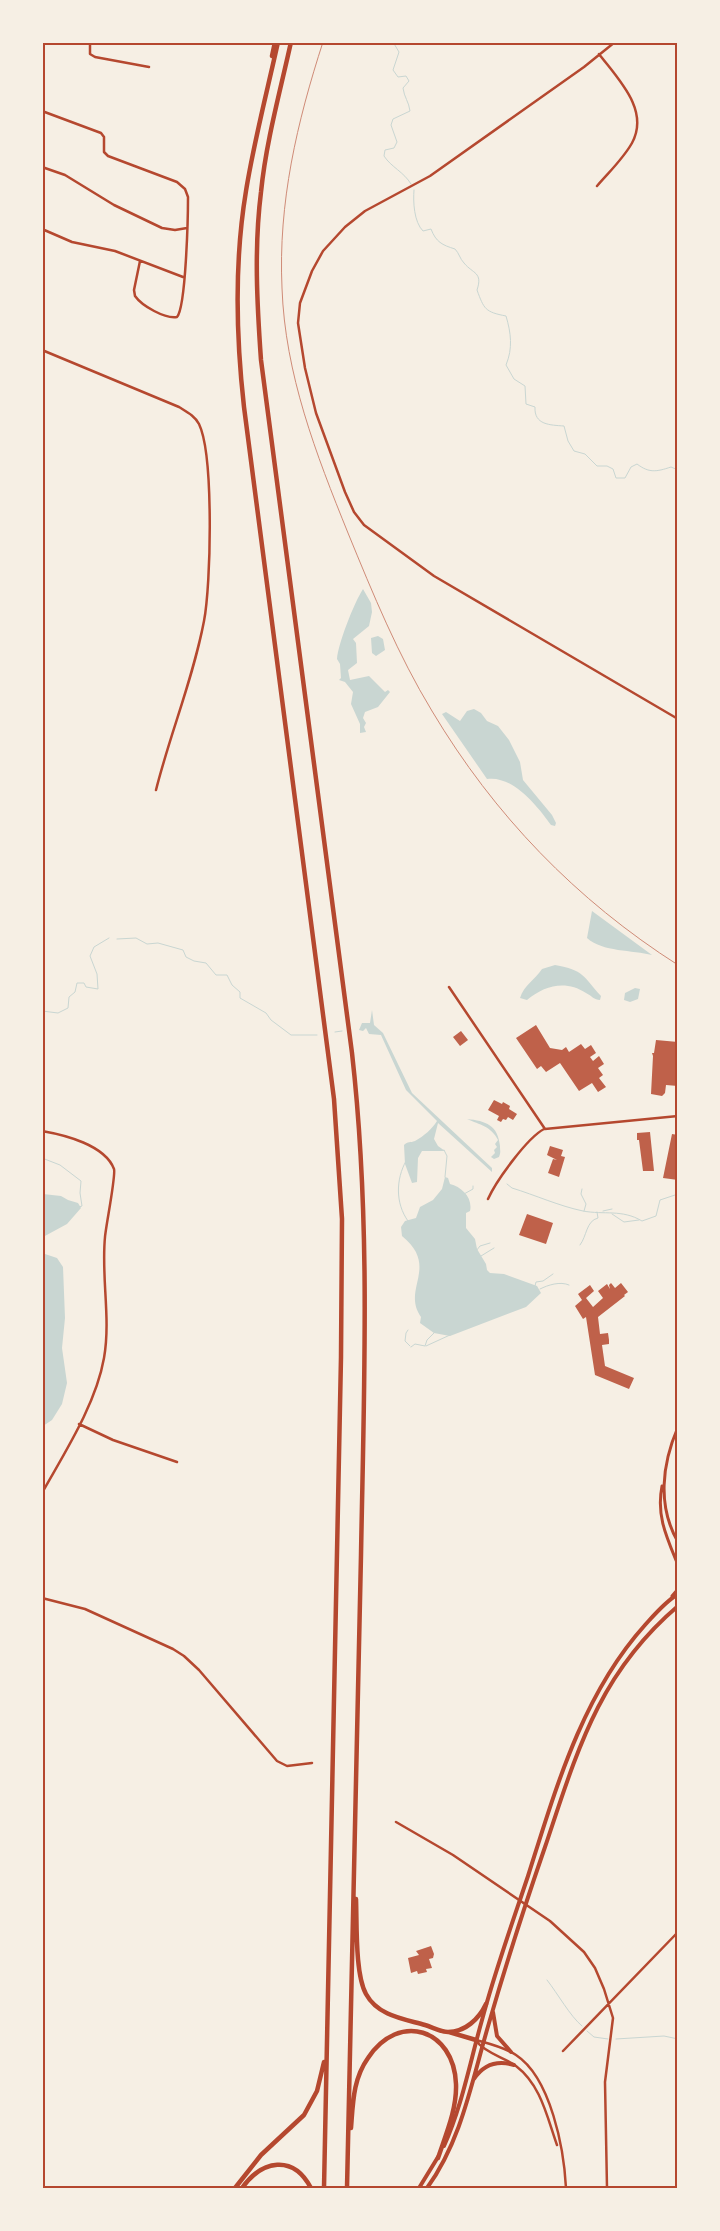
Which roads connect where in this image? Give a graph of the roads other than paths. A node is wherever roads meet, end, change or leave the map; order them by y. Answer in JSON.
{"nodes":[{"id":1,"x":90,"y":42,"type":"edge"},
{"id":2,"x":277,"y":42,"type":"edge"},
{"id":3,"x":292,"y":42,"type":"edge"},
{"id":4,"x":614,"y":42,"type":"edge"},
{"id":5,"x":600,"y":54,"type":"junction"},
{"id":6,"x":149,"y":66,"type":"dead end"},
{"id":7,"x":42,"y":110,"type":"edge"},
{"id":8,"x":42,"y":167,"type":"edge"},
{"id":9,"x":597,"y":186,"type":"dead end"},
{"id":10,"x":187,"y":228,"type":"junction"},
{"id":11,"x":42,"y":229,"type":"edge"},
{"id":12,"x":140,"y":261,"type":"junction"},
{"id":13,"x":183,"y":277,"type":"junction"},
{"id":14,"x":42,"y":350,"type":"edge"},
{"id":15,"x":678,"y":719,"type":"edge"},
{"id":16,"x":156,"y":790,"type":"dead end"},
{"id":17,"x":449,"y":988,"type":"dead end"},
{"id":18,"x":678,"y":1116,"type":"edge"},
{"id":19,"x":545,"y":1129,"type":"junction"},
{"id":20,"x":42,"y":1130,"type":"edge"},
{"id":21,"x":488,"y":1199,"type":"dead end"},
{"id":22,"x":78,"y":1424,"type":"junction"},
{"id":23,"x":678,"y":1427,"type":"edge"},
{"id":24,"x":177,"y":1462,"type":"dead end"},
{"id":25,"x":664,"y":1476,"type":"junction"},
{"id":26,"x":42,"y":1493,"type":"edge"},
{"id":27,"x":678,"y":1542,"type":"edge"},
{"id":28,"x":673,"y":1555,"type":"junction"},
{"id":29,"x":678,"y":1560,"type":"edge"},
{"id":30,"x":678,"y":1565,"type":"edge"},
{"id":31,"x":678,"y":1589,"type":"edge"},
{"id":32,"x":678,"y":1594,"type":"edge"},
{"id":33,"x":42,"y":1598,"type":"edge"},
{"id":34,"x":671,"y":1599,"type":"junction"},
{"id":35,"x":678,"y":1606,"type":"edge"},
{"id":36,"x":312,"y":1763,"type":"dead end"},
{"id":37,"x":396,"y":1822,"type":"dead end"},
{"id":38,"x":354,"y":1848,"type":"junction"},
{"id":39,"x":520,"y":1900,"type":"junction"},
{"id":40,"x":525,"y":1905,"type":"junction"},
{"id":41,"x":678,"y":1932,"type":"edge"},
{"id":42,"x":609,"y":2003,"type":"junction"},
{"id":43,"x":486,"y":2004,"type":"junction"},
{"id":44,"x":492,"y":2010,"type":"junction"},
{"id":45,"x":447,"y":2032,"type":"junction"},
{"id":46,"x":327,"y":2033,"type":"junction"},
{"id":47,"x":476,"y":2040,"type":"junction"},
{"id":48,"x":483,"y":2042,"type":"junction"},
{"id":49,"x":482,"y":2048,"type":"junction"},
{"id":50,"x":564,"y":2051,"type":"dead end"},
{"id":51,"x":511,"y":2052,"type":"junction"},
{"id":52,"x":514,"y":2065,"type":"junction"},
{"id":53,"x":472,"y":2083,"type":"junction"},
{"id":54,"x":561,"y":2155,"type":"junction"},
{"id":55,"x":438,"y":2158,"type":"junction"},
{"id":56,"x":348,"y":2166,"type":"junction"},
{"id":57,"x":235,"y":2188,"type":"edge"},
{"id":58,"x":242,"y":2188,"type":"edge"},
{"id":59,"x":311,"y":2188,"type":"edge"},
{"id":60,"x":324,"y":2188,"type":"edge"},
{"id":61,"x":347,"y":2188,"type":"edge"},
{"id":62,"x":419,"y":2188,"type":"edge"},
{"id":63,"x":427,"y":2188,"type":"edge"},
{"id":64,"x":566,"y":2188,"type":"edge"},
{"id":65,"x":607,"y":2188,"type":"edge"}],
"edges":[{"from":1,"to":6,"type":"street"},
{"from":2,"to":46,"type":"highway"},
{"from":3,"to":38,"type":"highway"},
{"from":4,"to":5,"type":"street"},
{"from":5,"to":9,"type":"street"},
{"from":5,"to":15,"type":"street"},
{"from":7,"to":10,"type":"street"},
{"from":8,"to":10,"type":"street"},
{"from":10,"to":13,"type":"street"},
{"from":11,"to":12,"type":"street"},
{"from":12,"to":13,"type":"street"},
{"from":12,"to":13,"type":"street"},
{"from":14,"to":16,"type":"street"},
{"from":17,"to":19,"type":"street"},
{"from":18,"to":19,"type":"street"},
{"from":19,"to":21,"type":"street"},
{"from":20,"to":22,"type":"street"},
{"from":22,"to":24,"type":"street"},
{"from":22,"to":26,"type":"street"},
{"from":23,"to":25,"type":"street"},
{"from":25,"to":27,"type":"street"},
{"from":25,"to":28,"type":"street"},
{"from":28,"to":29,"type":"street"},
{"from":28,"to":30,"type":"street"},
{"from":31,"to":34,"type":"street"},
{"from":32,"to":34,"type":"highway"},
{"from":33,"to":36,"type":"street"},
{"from":34,"to":39,"type":"highway"},
{"from":35,"to":40,"type":"highway"},
{"from":37,"to":39,"type":"street"},
{"from":38,"to":45,"type":"highway"},
{"from":38,"to":56,"type":"highway"},
{"from":39,"to":40,"type":"street"},
{"from":39,"to":43,"type":"highway"},
{"from":40,"to":42,"type":"street"},
{"from":40,"to":44,"type":"highway"},
{"from":41,"to":42,"type":"street"},
{"from":42,"to":50,"type":"street"},
{"from":42,"to":65,"type":"street"},
{"from":43,"to":45,"type":"highway"},
{"from":43,"to":47,"type":"highway"},
{"from":44,"to":48,"type":"highway"},
{"from":44,"to":51,"type":"highway"},
{"from":45,"to":47,"type":"highway"},
{"from":46,"to":57,"type":"highway"},
{"from":46,"to":60,"type":"highway"},
{"from":47,"to":48,"type":"street"},
{"from":47,"to":49,"type":"street"},
{"from":47,"to":55,"type":"highway"},
{"from":48,"to":49,"type":"highway"},
{"from":48,"to":51,"type":"street"},
{"from":49,"to":52,"type":"street"},
{"from":49,"to":53,"type":"highway"},
{"from":51,"to":54,"type":"street"},
{"from":52,"to":53,"type":"highway"},
{"from":52,"to":54,"type":"street"},
{"from":53,"to":63,"type":"highway"},
{"from":54,"to":64,"type":"street"},
{"from":55,"to":56,"type":"highway"},
{"from":55,"to":62,"type":"highway"},
{"from":56,"to":61,"type":"highway"},
{"from":58,"to":59,"type":"highway"}]}
